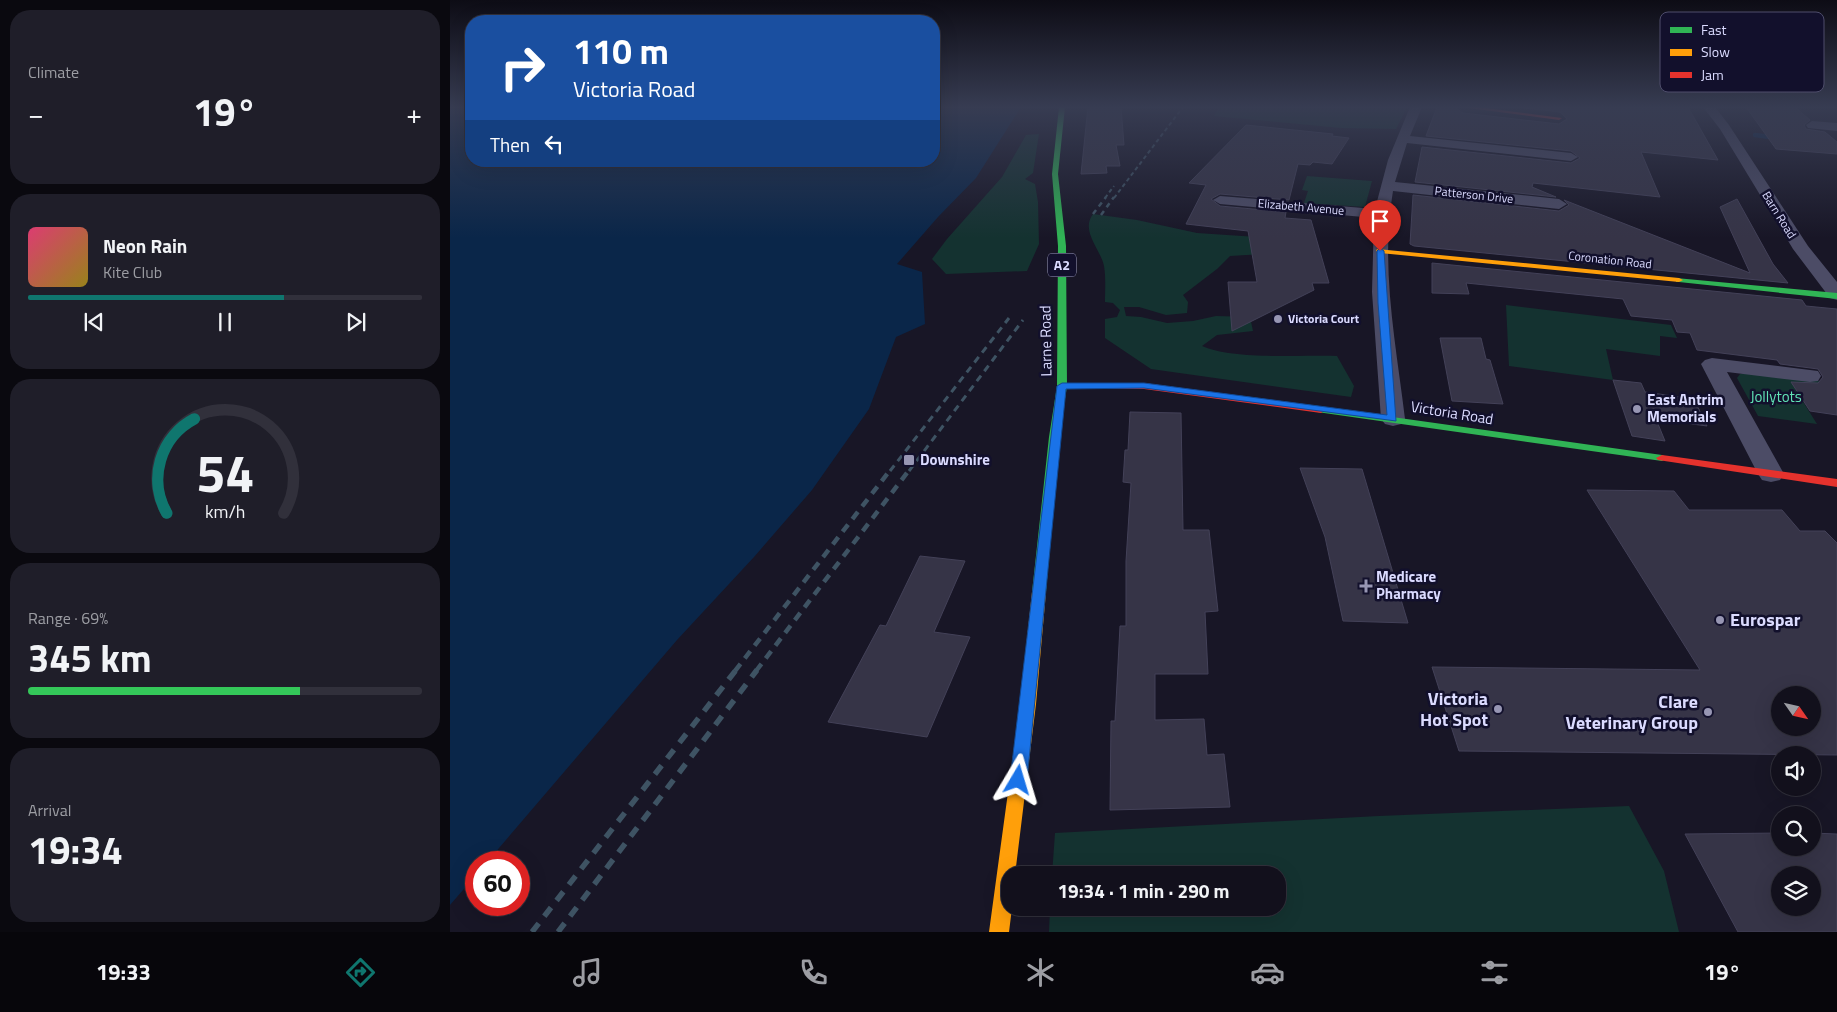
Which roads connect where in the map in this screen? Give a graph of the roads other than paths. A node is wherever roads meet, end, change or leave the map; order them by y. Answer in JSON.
{"nodes":[{"id":1,"x":1057,"y":150,"type":"edge"},
{"id":2,"x":1399,"y":150,"type":"edge"},
{"id":3,"x":1510,"y":150,"type":"edge"},
{"id":4,"x":1740,"y":150,"type":"edge"},
{"id":5,"x":1571,"y":157,"type":"dead end"},
{"id":6,"x":1389,"y":186,"type":"junction"},
{"id":7,"x":1220,"y":200,"type":"dead end"},
{"id":8,"x":1559,"y":204,"type":"dead end"},
{"id":9,"x":1382,"y":214,"type":"junction"},
{"id":10,"x":1380,"y":251,"type":"junction"},
{"id":11,"x":1837,"y":295,"type":"edge"},
{"id":12,"x":1810,"y":376,"type":"dead end"},
{"id":13,"x":1062,"y":386,"type":"junction"},
{"id":14,"x":1392,"y":419,"type":"junction"},
{"id":15,"x":1771,"y":474,"type":"junction"},
{"id":16,"x":1837,"y":483,"type":"edge"},
{"id":17,"x":999,"y":932,"type":"edge"}],
"edges":[{"from":1,"to":13,"type":"main road","name":"Larne Road","number":"A2"},
{"from":2,"to":6,"type":"street"},
{"from":3,"to":5,"type":"street"},
{"from":4,"to":11,"type":"street","name":"Barn Road"},
{"from":6,"to":8,"type":"street","name":"Patterson Drive"},
{"from":6,"to":9,"type":"street"},
{"from":7,"to":9,"type":"street","name":"Elizabeth Avenue"},
{"from":9,"to":10,"type":"street"},
{"from":10,"to":11,"type":"main road","name":"Coronation Road"},
{"from":10,"to":14,"type":"street"},
{"from":12,"to":15,"type":"street"},
{"from":13,"to":14,"type":"main road","name":"Victoria Road"},
{"from":13,"to":17,"type":"main road","name":"Larne Road","number":"A2"},
{"from":14,"to":15,"type":"main road","name":"Victoria Road"},
{"from":15,"to":16,"type":"main road","name":"Victoria Road"}]}
